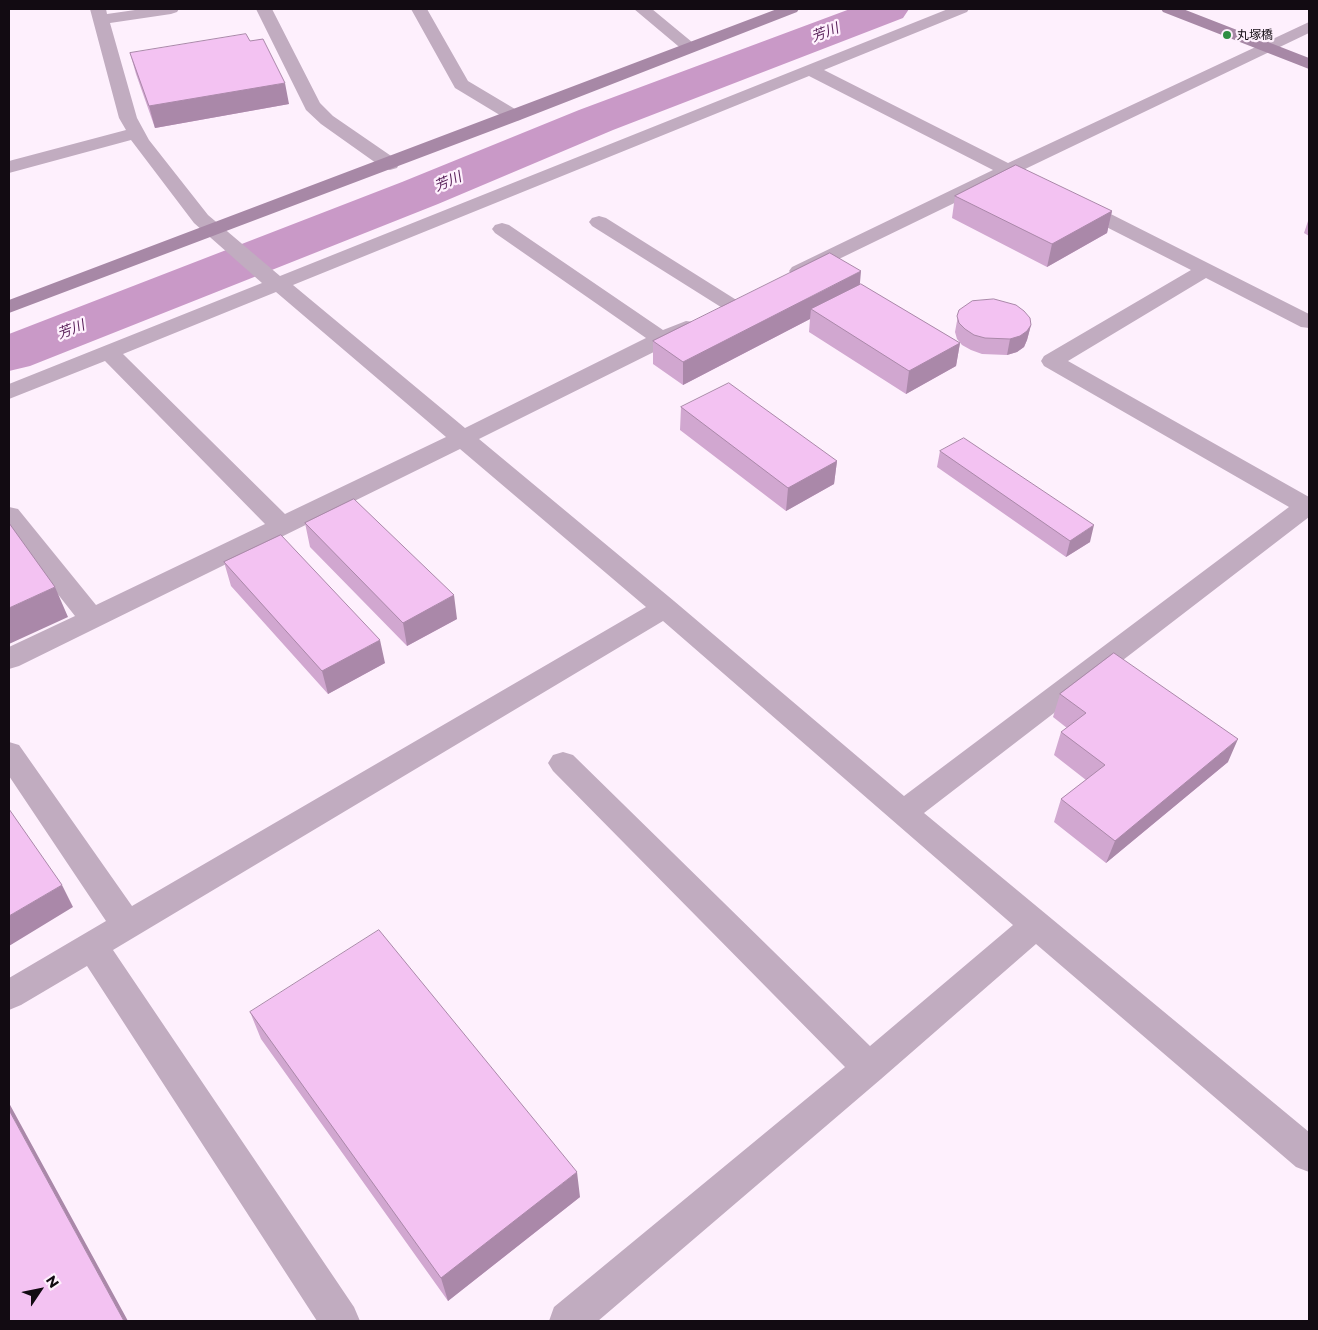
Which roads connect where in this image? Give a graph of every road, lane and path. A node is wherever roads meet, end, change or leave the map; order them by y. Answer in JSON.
{"nodes":[{"id":1,"x":171,"y":9,"type":"edge"},
{"id":2,"x":264,"y":9,"type":"edge"},
{"id":3,"x":418,"y":9,"type":"edge"},
{"id":4,"x":642,"y":9,"type":"edge"},
{"id":5,"x":791,"y":9,"type":"edge"},
{"id":6,"x":961,"y":9,"type":"edge"},
{"id":7,"x":1169,"y":9,"type":"edge"},
{"id":8,"x":100,"y":14,"type":"edge"},
{"id":9,"x":1309,"y":27,"type":"edge"},
{"id":10,"x":690,"y":47,"type":"junction"},
{"id":11,"x":1267,"y":47,"type":"junction"},
{"id":12,"x":1309,"y":64,"type":"edge"},
{"id":13,"x":808,"y":70,"type":"junction"},
{"id":14,"x":514,"y":116,"type":"junction"},
{"id":15,"x":136,"y":133,"type":"junction"},
{"id":16,"x":390,"y":164,"type":"junction"},
{"id":17,"x":9,"y":167,"type":"edge"},
{"id":18,"x":1008,"y":170,"type":"junction"},
{"id":19,"x":1034,"y":183,"type":"edge"},
{"id":20,"x":1060,"y":196,"type":"edge"},
{"id":21,"x":599,"y":222,"type":"dead end"},
{"id":22,"x":502,"y":229,"type":"dead end"},
{"id":23,"x":218,"y":234,"type":"junction"},
{"id":24,"x":1207,"y":269,"type":"junction"},
{"id":25,"x":784,"y":278,"type":"edge"},
{"id":26,"x":274,"y":281,"type":"junction"},
{"id":27,"x":9,"y":307,"type":"edge"},
{"id":28,"x":1309,"y":322,"type":"edge"},
{"id":29,"x":662,"y":339,"type":"junction"},
{"id":30,"x":108,"y":352,"type":"junction"},
{"id":31,"x":9,"y":392,"type":"edge"},
{"id":32,"x":463,"y":438,"type":"junction"},
{"id":33,"x":1308,"y":507,"type":"edge"},
{"id":34,"x":9,"y":515,"type":"edge"},
{"id":35,"x":282,"y":526,"type":"junction"},
{"id":36,"x":665,"y":608,"type":"junction"},
{"id":37,"x":92,"y":618,"type":"junction"},
{"id":38,"x":9,"y":659,"type":"edge"},
{"id":39,"x":9,"y":753,"type":"edge"},
{"id":40,"x":564,"y":763,"type":"dead end"},
{"id":41,"x":903,"y":813,"type":"junction"},
{"id":42,"x":127,"y":925,"type":"junction"},
{"id":43,"x":1035,"y":925,"type":"junction"},
{"id":44,"x":92,"y":946,"type":"junction"},
{"id":45,"x":9,"y":995,"type":"edge"},
{"id":46,"x":868,"y":1068,"type":"junction"},
{"id":47,"x":1309,"y":1155,"type":"edge"},
{"id":48,"x":340,"y":1321,"type":"edge"},
{"id":49,"x":568,"y":1321,"type":"edge"}],
"edges":[{"from":1,"to":8,"type":"street"},
{"from":2,"to":16,"type":"street"},
{"from":3,"to":14,"type":"street"},
{"from":4,"to":10,"type":"street"},
{"from":5,"to":10,"type":"street"},
{"from":6,"to":13,"type":"street"},
{"from":7,"to":11,"type":"street"},
{"from":8,"to":15,"type":"street"},
{"from":9,"to":11,"type":"street"},
{"from":10,"to":14,"type":"street"},
{"from":11,"to":12,"type":"street"},
{"from":11,"to":18,"type":"street"},
{"from":13,"to":18,"type":"street"},
{"from":13,"to":26,"type":"street"},
{"from":14,"to":16,"type":"street"},
{"from":15,"to":17,"type":"street"},
{"from":15,"to":23,"type":"street"},
{"from":16,"to":23,"type":"street"},
{"from":18,"to":19,"type":"street"},
{"from":18,"to":25,"type":"street"},
{"from":20,"to":24,"type":"street"},
{"from":21,"to":29,"type":"street"},
{"from":22,"to":29,"type":"street"},
{"from":23,"to":26,"type":"street"},
{"from":23,"to":27,"type":"street"},
{"from":24,"to":28,"type":"street"},
{"from":24,"to":33,"type":"street"},
{"from":26,"to":30,"type":"street"},
{"from":26,"to":32,"type":"street"},
{"from":29,"to":32,"type":"street"},
{"from":30,"to":31,"type":"street"},
{"from":30,"to":35,"type":"street"},
{"from":32,"to":35,"type":"street"},
{"from":32,"to":36,"type":"street"},
{"from":33,"to":41,"type":"street"},
{"from":34,"to":37,"type":"street"},
{"from":35,"to":37,"type":"street"},
{"from":36,"to":41,"type":"street"},
{"from":36,"to":42,"type":"street"},
{"from":37,"to":38,"type":"street"},
{"from":39,"to":42,"type":"street"},
{"from":40,"to":46,"type":"street"},
{"from":41,"to":43,"type":"street"},
{"from":42,"to":44,"type":"street"},
{"from":43,"to":46,"type":"street"},
{"from":43,"to":47,"type":"street"},
{"from":44,"to":45,"type":"street"},
{"from":44,"to":48,"type":"street"},
{"from":46,"to":49,"type":"street"}]}
